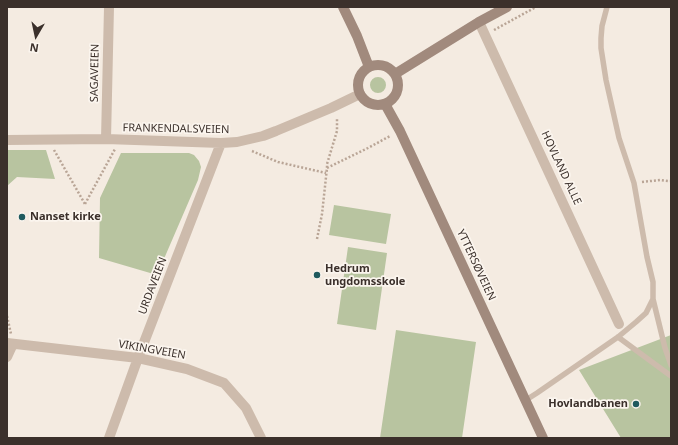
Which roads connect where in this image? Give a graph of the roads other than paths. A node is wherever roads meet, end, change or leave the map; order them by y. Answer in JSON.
{"nodes":[{"id":1,"x":109,"y":7,"type":"edge"},
{"id":2,"x":343,"y":7,"type":"edge"},
{"id":3,"x":507,"y":7,"type":"edge"},
{"id":4,"x":607,"y":7,"type":"edge"},
{"id":5,"x":479,"y":22,"type":"junction"},
{"id":6,"x":369,"y":67,"type":"junction"},
{"id":7,"x":395,"y":74,"type":"junction"},
{"id":8,"x":360,"y":94,"type":"junction"},
{"id":9,"x":385,"y":104,"type":"junction"},
{"id":10,"x":106,"y":139,"type":"junction"},
{"id":11,"x":7,"y":140,"type":"edge"},
{"id":12,"x":221,"y":143,"type":"junction"},
{"id":13,"x":653,"y":298,"type":"junction"},
{"id":14,"x":619,"y":324,"type":"dead end"},
{"id":15,"x":618,"y":337,"type":"junction"},
{"id":16,"x":10,"y":344,"type":"edge"},
{"id":17,"x":7,"y":357,"type":"edge"},
{"id":18,"x":138,"y":358,"type":"junction"},
{"id":19,"x":671,"y":365,"type":"edge"},
{"id":20,"x":671,"y":376,"type":"edge"},
{"id":21,"x":526,"y":400,"type":"junction"},
{"id":22,"x":109,"y":438,"type":"edge"},
{"id":23,"x":261,"y":438,"type":"edge"},
{"id":24,"x":543,"y":438,"type":"edge"}],
"edges":[{"from":1,"to":10,"type":"street","name":"SAGAVEIEN"},
{"from":2,"to":6,"type":"main road"},
{"from":3,"to":5,"type":"main road"},
{"from":4,"to":13,"type":"lane"},
{"from":5,"to":7,"type":"main road"},
{"from":5,"to":14,"type":"street","name":"HOVLAND ALLE"},
{"from":6,"to":7,"type":"main road"},
{"from":6,"to":8,"type":"main road"},
{"from":7,"to":9,"type":"main road"},
{"from":8,"to":9,"type":"main road"},
{"from":8,"to":12,"type":"street","name":"FRANKENDALSVEIEN"},
{"from":9,"to":21,"type":"main road","name":"YTTERSØVEIEN"},
{"from":10,"to":11,"type":"street","name":"FRANKENDALSVEIEN"},
{"from":10,"to":12,"type":"street","name":"FRANKENDALSVEIEN"},
{"from":12,"to":18,"type":"street","name":"URDAVEIEN"},
{"from":13,"to":15,"type":"lane"},
{"from":13,"to":19,"type":"lane"},
{"from":15,"to":20,"type":"lane"},
{"from":15,"to":21,"type":"lane"},
{"from":16,"to":17,"type":"street"},
{"from":16,"to":18,"type":"street","name":"VIKINGVEIEN"},
{"from":18,"to":22,"type":"street","name":"URDAVEIEN"},
{"from":18,"to":23,"type":"street","name":"VIKINGVEIEN"},
{"from":21,"to":24,"type":"main road","name":"YTTERSØVEIEN"}]}
